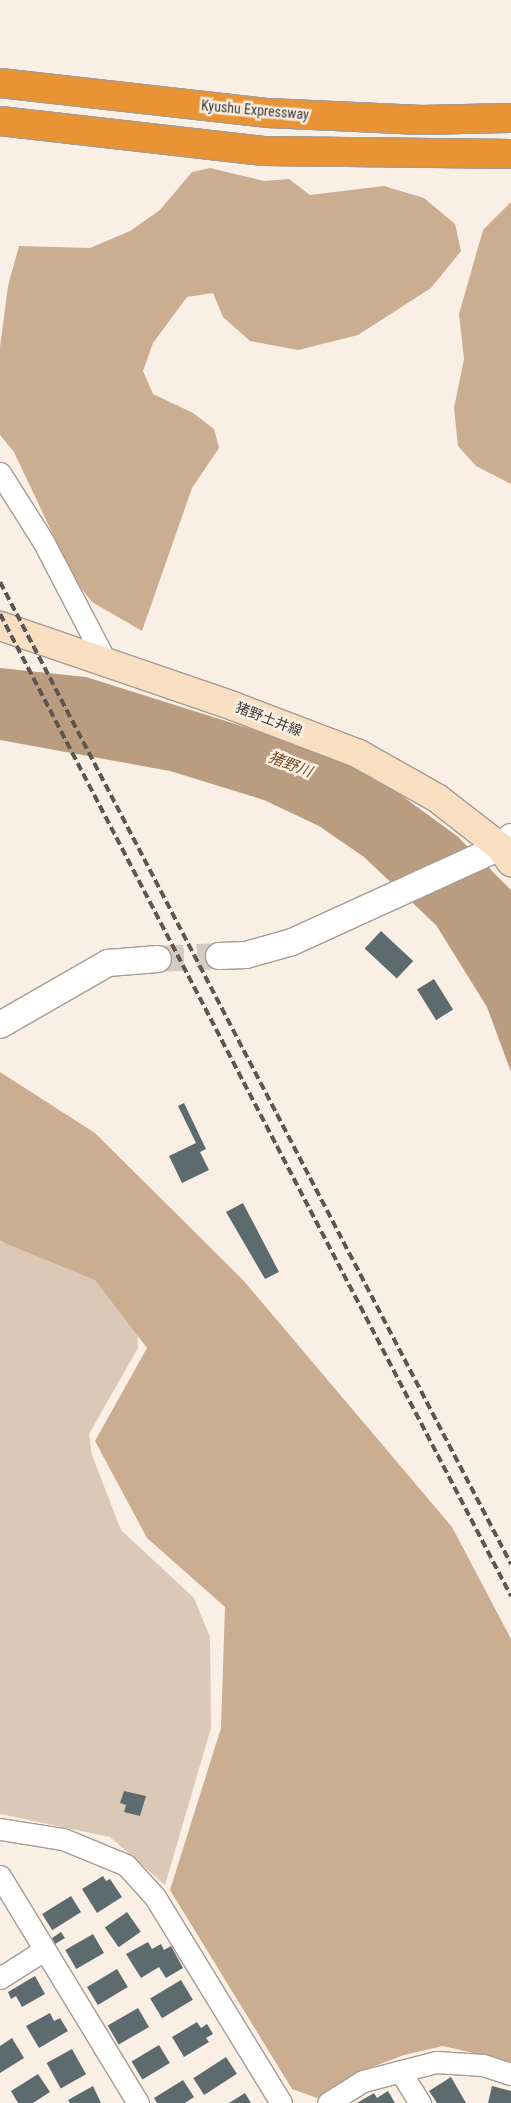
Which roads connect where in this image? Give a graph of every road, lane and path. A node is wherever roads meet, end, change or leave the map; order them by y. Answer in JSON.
{"nodes":[{"id":1,"x":0,"y":83,"type":"edge"},
{"id":2,"x":511,"y":118,"type":"edge"},
{"id":3,"x":0,"y":121,"type":"edge"},
{"id":4,"x":511,"y":154,"type":"edge"},
{"id":5,"x":0,"y":473,"type":"edge"},
{"id":6,"x":0,"y":626,"type":"edge"},
{"id":7,"x":106,"y":662,"type":"junction"},
{"id":8,"x":499,"y":851,"type":"edge"},
{"id":9,"x":219,"y":956,"type":"tunnel mouth"},
{"id":10,"x":158,"y":959,"type":"tunnel mouth"},
{"id":11,"x":0,"y":1024,"type":"edge"},
{"id":12,"x":0,"y":1829,"type":"edge"},
{"id":13,"x":0,"y":1876,"type":"edge"},
{"id":14,"x":44,"y":1950,"type":"junction"},
{"id":15,"x":0,"y":1978,"type":"edge"},
{"id":16,"x":400,"y":2071,"type":"junction"},
{"id":17,"x":511,"y":2074,"type":"edge"},
{"id":18,"x":138,"y":2103,"type":"edge"},
{"id":19,"x":281,"y":2103,"type":"edge"},
{"id":20,"x":328,"y":2103,"type":"edge"},
{"id":21,"x":420,"y":2103,"type":"edge"}],
"edges":[{"from":1,"to":2,"type":"highway","name":"Kyushu Expressway"},
{"from":3,"to":4,"type":"highway"},
{"from":5,"to":7,"type":"street"},
{"from":6,"to":7,"type":"main road","name":"猪野土井線"},
{"from":7,"to":8,"type":"main road","name":"猪野土井線"},
{"from":8,"to":9,"type":"street"},
{"from":10,"to":11,"type":"street"},
{"from":12,"to":19,"type":"street"},
{"from":13,"to":14,"type":"street"},
{"from":14,"to":15,"type":"street"},
{"from":14,"to":18,"type":"street"},
{"from":16,"to":17,"type":"street"},
{"from":16,"to":20,"type":"street"},
{"from":16,"to":21,"type":"street"}]}
